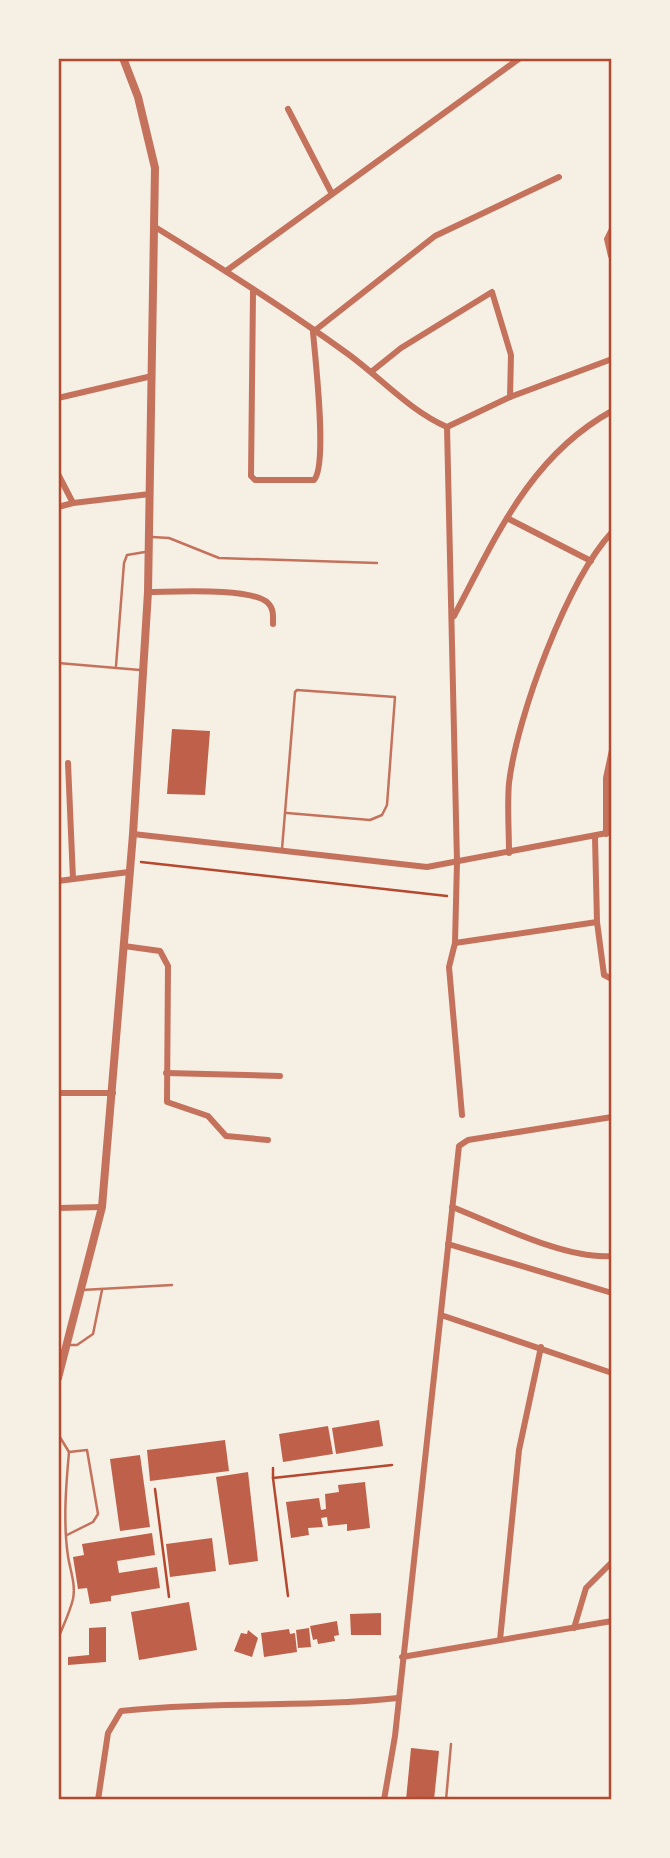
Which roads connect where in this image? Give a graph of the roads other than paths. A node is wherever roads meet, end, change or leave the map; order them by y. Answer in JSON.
{"nodes":[{"id":1,"x":124,"y":58,"type":"edge"},
{"id":2,"x":520,"y":58,"type":"edge"},
{"id":3,"x":288,"y":109,"type":"dead end"},
{"id":4,"x":559,"y":177,"type":"dead end"},
{"id":5,"x":332,"y":194,"type":"junction"},
{"id":6,"x":155,"y":227,"type":"junction"},
{"id":7,"x":612,"y":229,"type":"edge"},
{"id":8,"x":611,"y":256,"type":"edge"},
{"id":9,"x":226,"y":271,"type":"junction"},
{"id":10,"x":253,"y":292,"type":"junction"},
{"id":11,"x":313,"y":332,"type":"junction"},
{"id":12,"x":612,"y":359,"type":"edge"},
{"id":13,"x":370,"y":372,"type":"junction"},
{"id":14,"x":152,"y":376,"type":"junction"},
{"id":15,"x":510,"y":397,"type":"junction"},
{"id":16,"x":58,"y":398,"type":"edge"},
{"id":17,"x":612,"y":411,"type":"edge"},
{"id":18,"x":447,"y":427,"type":"junction"},
{"id":19,"x":58,"y":474,"type":"edge"},
{"id":20,"x":150,"y":494,"type":"junction"},
{"id":21,"x":73,"y":503,"type":"junction"},
{"id":22,"x":58,"y":507,"type":"edge"},
{"id":23,"x":506,"y":518,"type":"junction"},
{"id":24,"x":612,"y":532,"type":"edge"},
{"id":25,"x":149,"y":537,"type":"junction"},
{"id":26,"x":149,"y":553,"type":"junction"},
{"id":27,"x":591,"y":561,"type":"junction"},
{"id":28,"x":377,"y":563,"type":"dead end"},
{"id":29,"x":148,"y":592,"type":"junction"},
{"id":30,"x":452,"y":619,"type":"junction"},
{"id":31,"x":274,"y":624,"type":"dead end"},
{"id":32,"x":58,"y":663,"type":"edge"},
{"id":33,"x":116,"y":666,"type":"junction"},
{"id":34,"x":144,"y":670,"type":"junction"},
{"id":35,"x":612,"y":750,"type":"edge"},
{"id":36,"x":68,"y":763,"type":"dead end"},
{"id":37,"x":287,"y":813,"type":"junction"},
{"id":38,"x":609,"y":833,"type":"edge"},
{"id":39,"x":133,"y":834,"type":"junction"},
{"id":40,"x":595,"y":837,"type":"junction"},
{"id":41,"x":282,"y":852,"type":"junction"},
{"id":42,"x":509,"y":853,"type":"junction"},
{"id":43,"x":457,"y":862,"type":"junction"},
{"id":44,"x":129,"y":872,"type":"junction"},
{"id":45,"x":74,"y":879,"type":"junction"},
{"id":46,"x":58,"y":881,"type":"edge"},
{"id":47,"x":597,"y":922,"type":"junction"},
{"id":48,"x":455,"y":943,"type":"junction"},
{"id":49,"x":124,"y":946,"type":"junction"},
{"id":50,"x":612,"y":979,"type":"edge"},
{"id":51,"x":166,"y":1073,"type":"junction"},
{"id":52,"x":280,"y":1076,"type":"dead end"},
{"id":53,"x":58,"y":1093,"type":"edge"},
{"id":54,"x":113,"y":1093,"type":"junction"},
{"id":55,"x":462,"y":1115,"type":"dead end"},
{"id":56,"x":612,"y":1117,"type":"edge"},
{"id":57,"x":268,"y":1140,"type":"dead end"},
{"id":58,"x":102,"y":1207,"type":"junction"},
{"id":59,"x":452,"y":1207,"type":"junction"},
{"id":60,"x":58,"y":1208,"type":"edge"},
{"id":61,"x":448,"y":1244,"type":"junction"},
{"id":62,"x":612,"y":1256,"type":"edge"},
{"id":63,"x":172,"y":1285,"type":"dead end"},
{"id":64,"x":82,"y":1290,"type":"junction"},
{"id":65,"x":102,"y":1290,"type":"junction"},
{"id":66,"x":612,"y":1293,"type":"edge"},
{"id":67,"x":441,"y":1315,"type":"junction"},
{"id":68,"x":67,"y":1345,"type":"junction"},
{"id":69,"x":541,"y":1347,"type":"junction"},
{"id":70,"x":612,"y":1373,"type":"edge"},
{"id":71,"x":58,"y":1378,"type":"edge"},
{"id":72,"x":58,"y":1434,"type":"edge"},
{"id":73,"x":69,"y":1452,"type":"junction"},
{"id":74,"x":67,"y":1535,"type":"junction"},
{"id":75,"x":612,"y":1562,"type":"edge"},
{"id":76,"x":612,"y":1621,"type":"edge"},
{"id":77,"x":574,"y":1628,"type":"junction"},
{"id":78,"x":58,"y":1640,"type":"edge"},
{"id":79,"x":500,"y":1640,"type":"junction"},
{"id":80,"x":402,"y":1657,"type":"junction"},
{"id":81,"x":398,"y":1698,"type":"junction"},
{"id":82,"x":452,"y":1744,"type":"dead end"},
{"id":83,"x":99,"y":1800,"type":"edge"},
{"id":84,"x":384,"y":1800,"type":"edge"},
{"id":85,"x":446,"y":1800,"type":"edge"}],
"edges":[{"from":1,"to":6,"type":"street"},
{"from":2,"to":5,"type":"street"},
{"from":3,"to":5,"type":"street"},
{"from":4,"to":11,"type":"street"},
{"from":5,"to":9,"type":"street"},
{"from":6,"to":9,"type":"street"},
{"from":6,"to":14,"type":"street"},
{"from":7,"to":8,"type":"street"},
{"from":9,"to":10,"type":"street"},
{"from":10,"to":11,"type":"street"},
{"from":10,"to":11,"type":"street"},
{"from":11,"to":13,"type":"street"},
{"from":12,"to":15,"type":"street"},
{"from":13,"to":15,"type":"street"},
{"from":13,"to":18,"type":"street"},
{"from":14,"to":16,"type":"street"},
{"from":14,"to":20,"type":"street"},
{"from":15,"to":18,"type":"street"},
{"from":17,"to":23,"type":"street"},
{"from":18,"to":30,"type":"street"},
{"from":19,"to":21,"type":"street"},
{"from":20,"to":21,"type":"street"},
{"from":20,"to":25,"type":"street"},
{"from":21,"to":22,"type":"street"},
{"from":23,"to":27,"type":"street"},
{"from":23,"to":30,"type":"street"},
{"from":24,"to":27,"type":"street"},
{"from":25,"to":26,"type":"street"},
{"from":25,"to":28,"type":"lane"},
{"from":26,"to":29,"type":"street"},
{"from":26,"to":33,"type":"lane"},
{"from":27,"to":42,"type":"street"},
{"from":29,"to":31,"type":"street"},
{"from":29,"to":34,"type":"street"},
{"from":30,"to":43,"type":"street"},
{"from":32,"to":33,"type":"lane"},
{"from":33,"to":34,"type":"lane"},
{"from":34,"to":39,"type":"street"},
{"from":35,"to":38,"type":"street"},
{"from":36,"to":45,"type":"street"},
{"from":37,"to":37,"type":"lane"},
{"from":37,"to":41,"type":"lane"},
{"from":38,"to":40,"type":"street"},
{"from":39,"to":41,"type":"street"},
{"from":39,"to":44,"type":"street"},
{"from":40,"to":42,"type":"street"},
{"from":40,"to":47,"type":"street"},
{"from":41,"to":43,"type":"street"},
{"from":42,"to":43,"type":"street"},
{"from":43,"to":48,"type":"street"},
{"from":44,"to":45,"type":"street"},
{"from":44,"to":49,"type":"street"},
{"from":45,"to":46,"type":"street"},
{"from":47,"to":48,"type":"street"},
{"from":47,"to":50,"type":"street"},
{"from":48,"to":55,"type":"street"},
{"from":49,"to":51,"type":"street"},
{"from":49,"to":54,"type":"street"},
{"from":51,"to":52,"type":"street"},
{"from":51,"to":57,"type":"street"},
{"from":53,"to":54,"type":"street"},
{"from":54,"to":58,"type":"street"},
{"from":56,"to":59,"type":"street"},
{"from":58,"to":60,"type":"street"},
{"from":58,"to":64,"type":"street"},
{"from":59,"to":61,"type":"street"},
{"from":59,"to":62,"type":"street"},
{"from":61,"to":66,"type":"street"},
{"from":61,"to":67,"type":"street"},
{"from":63,"to":65,"type":"lane"},
{"from":64,"to":65,"type":"lane"},
{"from":64,"to":68,"type":"street"},
{"from":65,"to":68,"type":"lane"},
{"from":67,"to":69,"type":"street"},
{"from":67,"to":80,"type":"street"},
{"from":68,"to":71,"type":"street"},
{"from":69,"to":70,"type":"street"},
{"from":69,"to":79,"type":"street"},
{"from":72,"to":73,"type":"lane"},
{"from":73,"to":74,"type":"lane"},
{"from":73,"to":74,"type":"lane"},
{"from":74,"to":78,"type":"lane"},
{"from":75,"to":77,"type":"street"},
{"from":76,"to":77,"type":"street"},
{"from":77,"to":79,"type":"street"},
{"from":79,"to":80,"type":"street"},
{"from":80,"to":81,"type":"street"},
{"from":81,"to":83,"type":"street"},
{"from":81,"to":84,"type":"street"},
{"from":82,"to":85,"type":"lane"}]}
